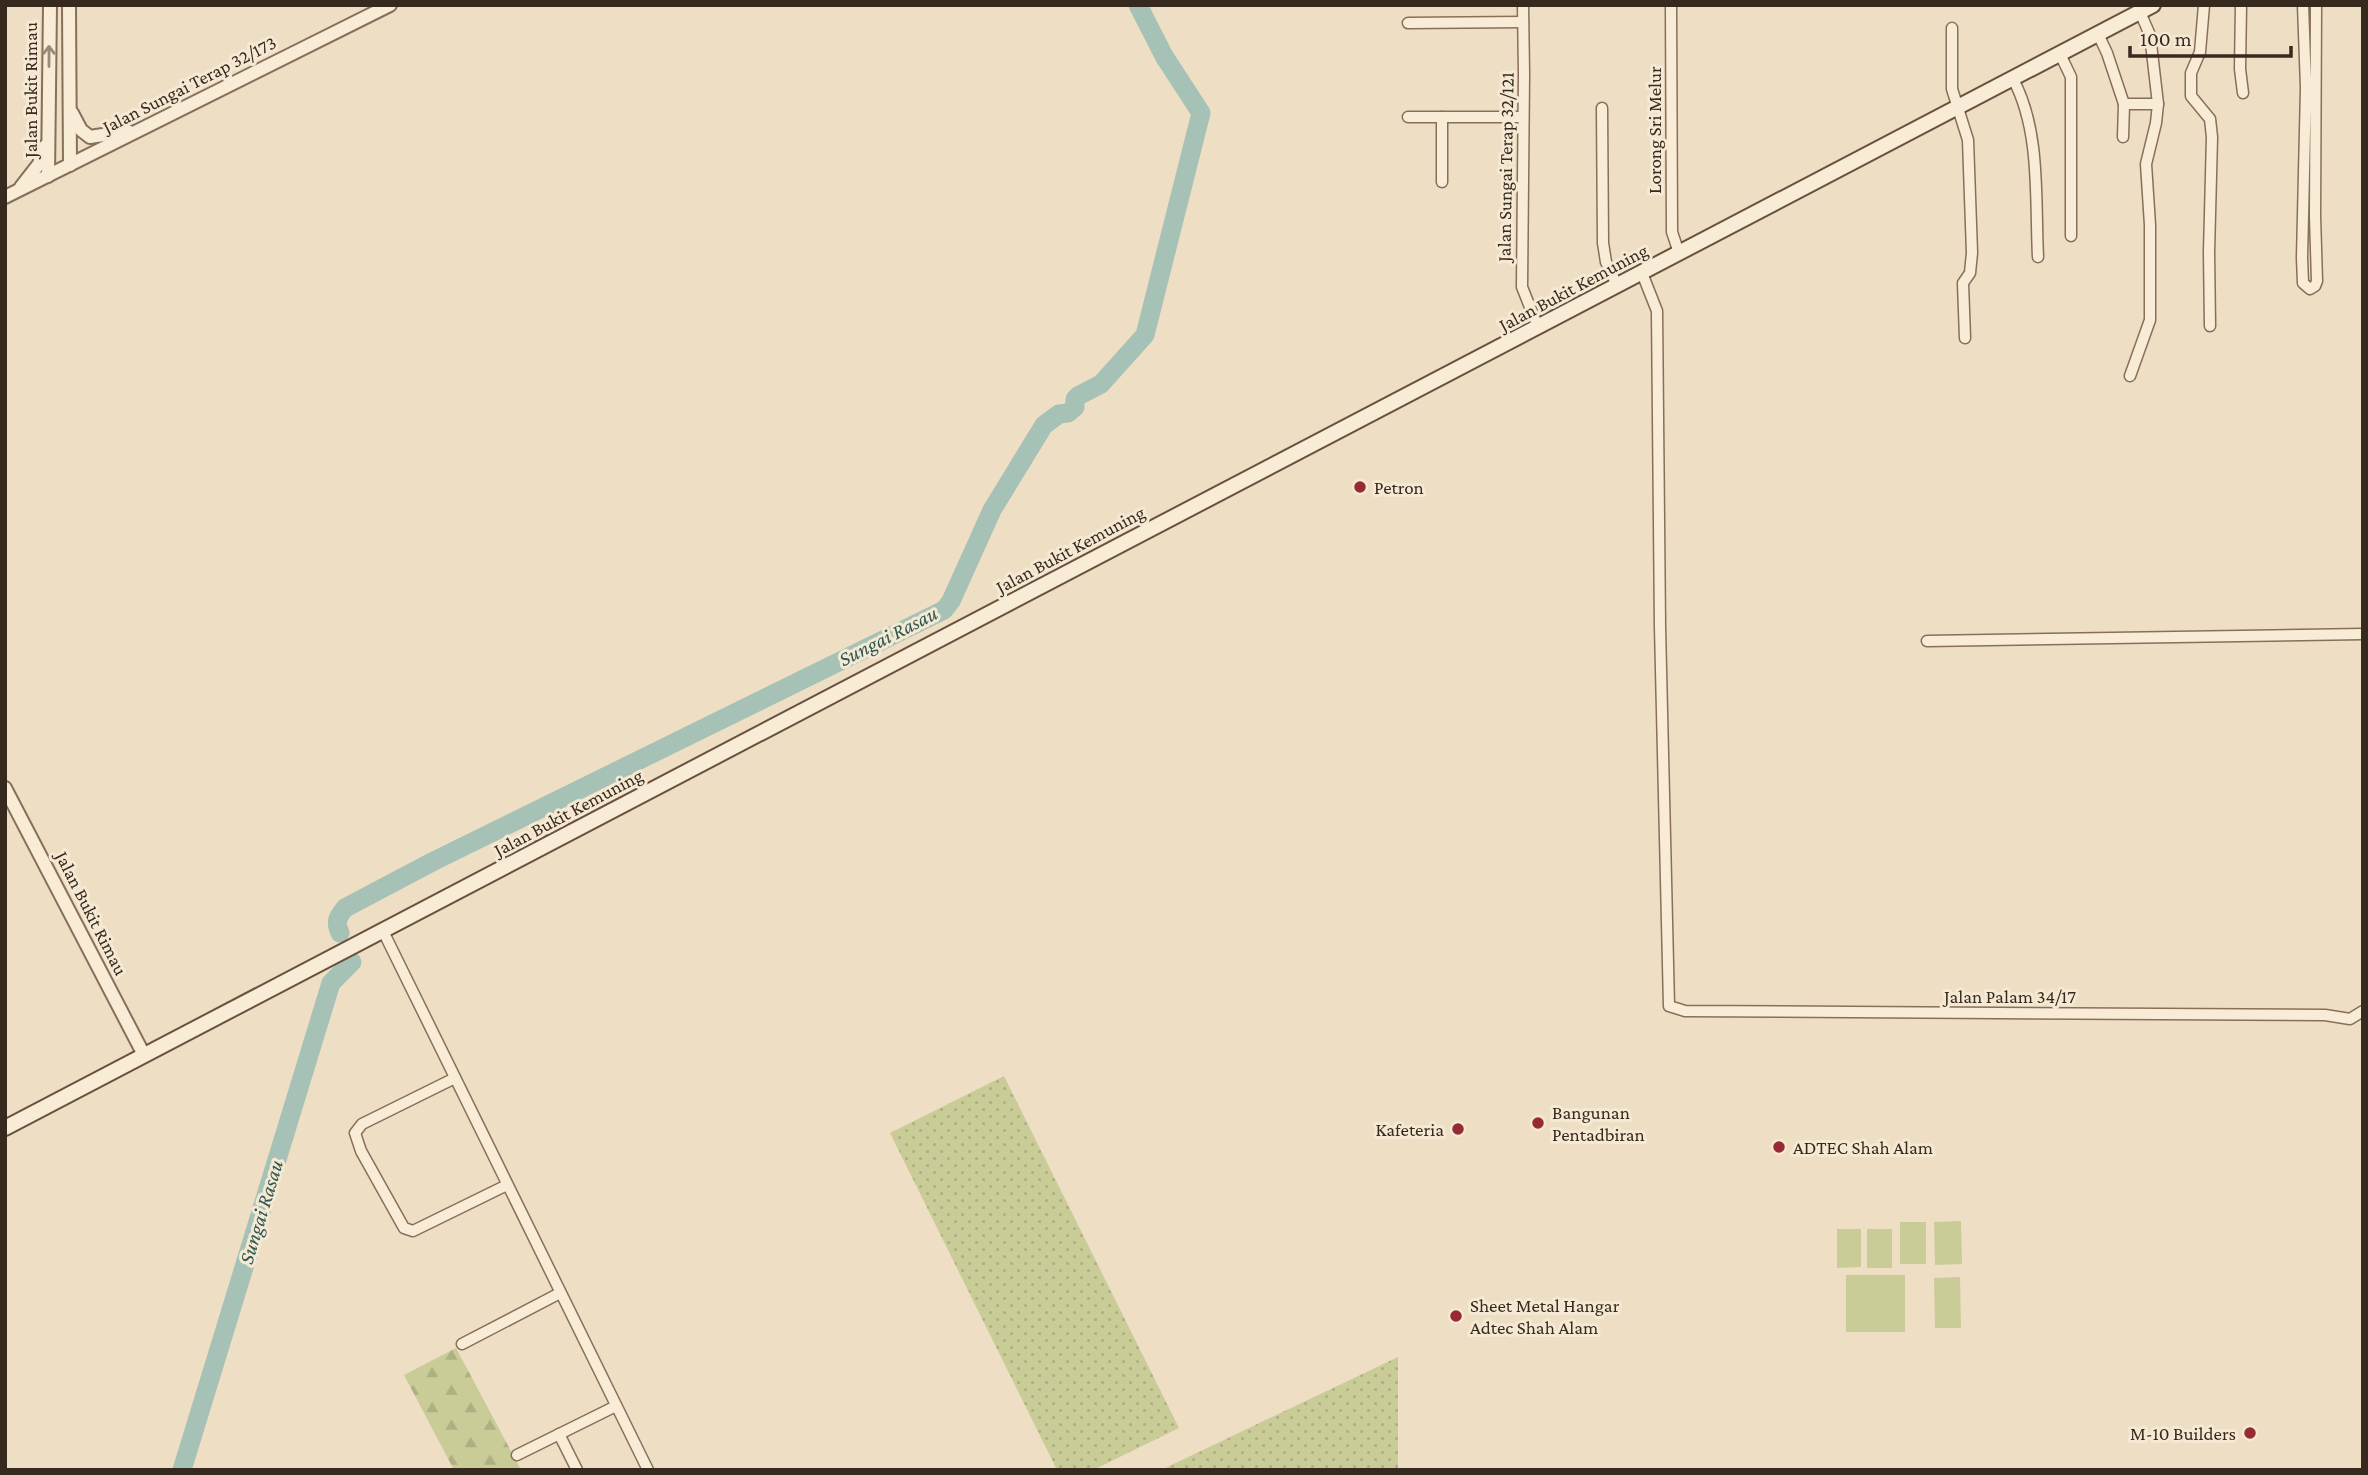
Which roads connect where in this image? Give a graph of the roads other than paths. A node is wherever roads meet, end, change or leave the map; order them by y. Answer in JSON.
{"nodes":[{"id":1,"x":50,"y":5,"type":"edge"},
{"id":2,"x":69,"y":5,"type":"edge"},
{"id":3,"x":390,"y":5,"type":"edge"},
{"id":4,"x":1522,"y":5,"type":"edge"},
{"id":5,"x":1671,"y":5,"type":"edge"},
{"id":6,"x":2204,"y":5,"type":"edge"},
{"id":7,"x":2241,"y":5,"type":"edge"},
{"id":8,"x":2303,"y":5,"type":"edge"},
{"id":9,"x":2316,"y":5,"type":"edge"},
{"id":10,"x":2146,"y":9,"type":"edge"},
{"id":11,"x":1523,"y":22,"type":"junction"},
{"id":12,"x":1408,"y":23,"type":"dead end"},
{"id":13,"x":1952,"y":28,"type":"dead end"},
{"id":14,"x":2098,"y":34,"type":"junction"},
{"id":15,"x":2060,"y":54,"type":"junction"},
{"id":16,"x":2013,"y":79,"type":"junction"},
{"id":17,"x":2243,"y":93,"type":"dead end"},
{"id":18,"x":68,"y":104,"type":"junction"},
{"id":19,"x":2124,"y":104,"type":"junction"},
{"id":20,"x":2158,"y":104,"type":"junction"},
{"id":21,"x":49,"y":108,"type":"junction"},
{"id":22,"x":1601,"y":108,"type":"dead end"},
{"id":23,"x":1957,"y":108,"type":"junction"},
{"id":24,"x":1408,"y":117,"type":"dead end"},
{"id":25,"x":1441,"y":117,"type":"junction"},
{"id":26,"x":1523,"y":117,"type":"junction"},
{"id":27,"x":145,"y":127,"type":"junction"},
{"id":28,"x":2123,"y":136,"type":"dead end"},
{"id":29,"x":70,"y":165,"type":"junction"},
{"id":30,"x":48,"y":176,"type":"junction"},
{"id":31,"x":1442,"y":182,"type":"dead end"},
{"id":32,"x":18,"y":191,"type":"junction"},
{"id":33,"x":5,"y":197,"type":"edge"},
{"id":34,"x":2310,"y":216,"type":"junction"},
{"id":35,"x":2071,"y":236,"type":"dead end"},
{"id":36,"x":1679,"y":253,"type":"junction"},
{"id":37,"x":2038,"y":257,"type":"dead end"},
{"id":38,"x":1642,"y":272,"type":"junction"},
{"id":39,"x":1617,"y":285,"type":"junction"},
{"id":40,"x":2210,"y":326,"type":"dead end"},
{"id":41,"x":1538,"y":327,"type":"junction"},
{"id":42,"x":1965,"y":338,"type":"dead end"},
{"id":43,"x":2130,"y":376,"type":"dead end"},
{"id":44,"x":2363,"y":634,"type":"edge"},
{"id":45,"x":1927,"y":642,"type":"dead end"},
{"id":46,"x":5,"y":788,"type":"edge"},
{"id":47,"x":383,"y":931,"type":"junction"},
{"id":48,"x":2363,"y":1011,"type":"edge"},
{"id":49,"x":144,"y":1055,"type":"junction"},
{"id":50,"x":455,"y":1078,"type":"junction"},
{"id":51,"x":5,"y":1128,"type":"edge"},
{"id":52,"x":507,"y":1185,"type":"junction"},
{"id":53,"x":560,"y":1293,"type":"junction"},
{"id":54,"x":462,"y":1343,"type":"dead end"},
{"id":55,"x":616,"y":1406,"type":"junction"},
{"id":56,"x":559,"y":1434,"type":"junction"},
{"id":57,"x":517,"y":1455,"type":"dead end"},
{"id":58,"x":577,"y":1470,"type":"edge"},
{"id":59,"x":648,"y":1470,"type":"edge"}],
"edges":[{"from":21,"to":1,"type":"street","name":"Jalan Bukit Rimau","one_way":true},
{"from":2,"to":18,"type":"street","name":"Jalan Bukit Rimau"},
{"from":3,"to":27,"type":"street","name":"Jalan Sungai Terap 32/173"},
{"from":4,"to":11,"type":"street","name":"Jalan Sungai Terap 32/121"},
{"from":5,"to":36,"type":"street","name":"Lorong Sri Melur"},
{"from":6,"to":40,"type":"street"},
{"from":7,"to":17,"type":"street"},
{"from":8,"to":34,"type":"street"},
{"from":9,"to":34,"type":"street"},
{"from":10,"to":14,"type":"main road","name":"Jalan Bukit Kemuning"},
{"from":10,"to":20,"type":"street"},
{"from":11,"to":12,"type":"street"},
{"from":11,"to":26,"type":"street","name":"Jalan Sungai Terap 32/121"},
{"from":13,"to":23,"type":"street"},
{"from":14,"to":15,"type":"main road","name":"Jalan Bukit Kemuning"},
{"from":14,"to":19,"type":"street"},
{"from":15,"to":16,"type":"main road","name":"Jalan Bukit Kemuning"},
{"from":15,"to":35,"type":"street"},
{"from":16,"to":23,"type":"main road","name":"Jalan Bukit Kemuning"},
{"from":16,"to":37,"type":"street"},
{"from":18,"to":27,"type":"street"},
{"from":18,"to":29,"type":"street","name":"Jalan Bukit Rimau"},
{"from":19,"to":20,"type":"street"},
{"from":19,"to":28,"type":"street"},
{"from":20,"to":43,"type":"street"},
{"from":21,"to":30,"type":"street","name":"Jalan Bukit Rimau"},
{"from":21,"to":32,"type":"street"},
{"from":22,"to":39,"type":"street"},
{"from":23,"to":36,"type":"main road","name":"Jalan Bukit Kemuning"},
{"from":23,"to":42,"type":"street"},
{"from":24,"to":25,"type":"street"},
{"from":25,"to":26,"type":"street"},
{"from":25,"to":31,"type":"street"},
{"from":26,"to":41,"type":"street","name":"Jalan Sungai Terap 32/121"},
{"from":27,"to":29,"type":"street","name":"Jalan Sungai Terap 32/173"},
{"from":29,"to":30,"type":"street","name":"Jalan Sungai Terap 32/173"},
{"from":30,"to":32,"type":"street","name":"Jalan Sungai Terap 32/173"},
{"from":32,"to":33,"type":"street","name":"Jalan Sungai Terap 32/173"},
{"from":34,"to":34,"type":"street"},
{"from":36,"to":38,"type":"main road","name":"Jalan Bukit Kemuning"},
{"from":38,"to":39,"type":"main road","name":"Jalan Bukit Kemuning"},
{"from":38,"to":48,"type":"street","name":"Jalan Palam 34/17"},
{"from":39,"to":41,"type":"main road","name":"Jalan Bukit Kemuning"},
{"from":41,"to":47,"type":"main road","name":"Jalan Bukit Kemuning"},
{"from":44,"to":45,"type":"street"},
{"from":46,"to":49,"type":"street","name":"Jalan Bukit Rimau"},
{"from":47,"to":49,"type":"main road","name":"Jalan Bukit Kemuning"},
{"from":47,"to":50,"type":"street"},
{"from":49,"to":51,"type":"main road","name":"Jalan Bukit Kemuning"},
{"from":50,"to":52,"type":"street"},
{"from":50,"to":52,"type":"street"},
{"from":52,"to":53,"type":"street"},
{"from":53,"to":54,"type":"street"},
{"from":53,"to":55,"type":"street"},
{"from":55,"to":56,"type":"street"},
{"from":55,"to":59,"type":"street"},
{"from":56,"to":57,"type":"street"},
{"from":56,"to":58,"type":"street"}]}
